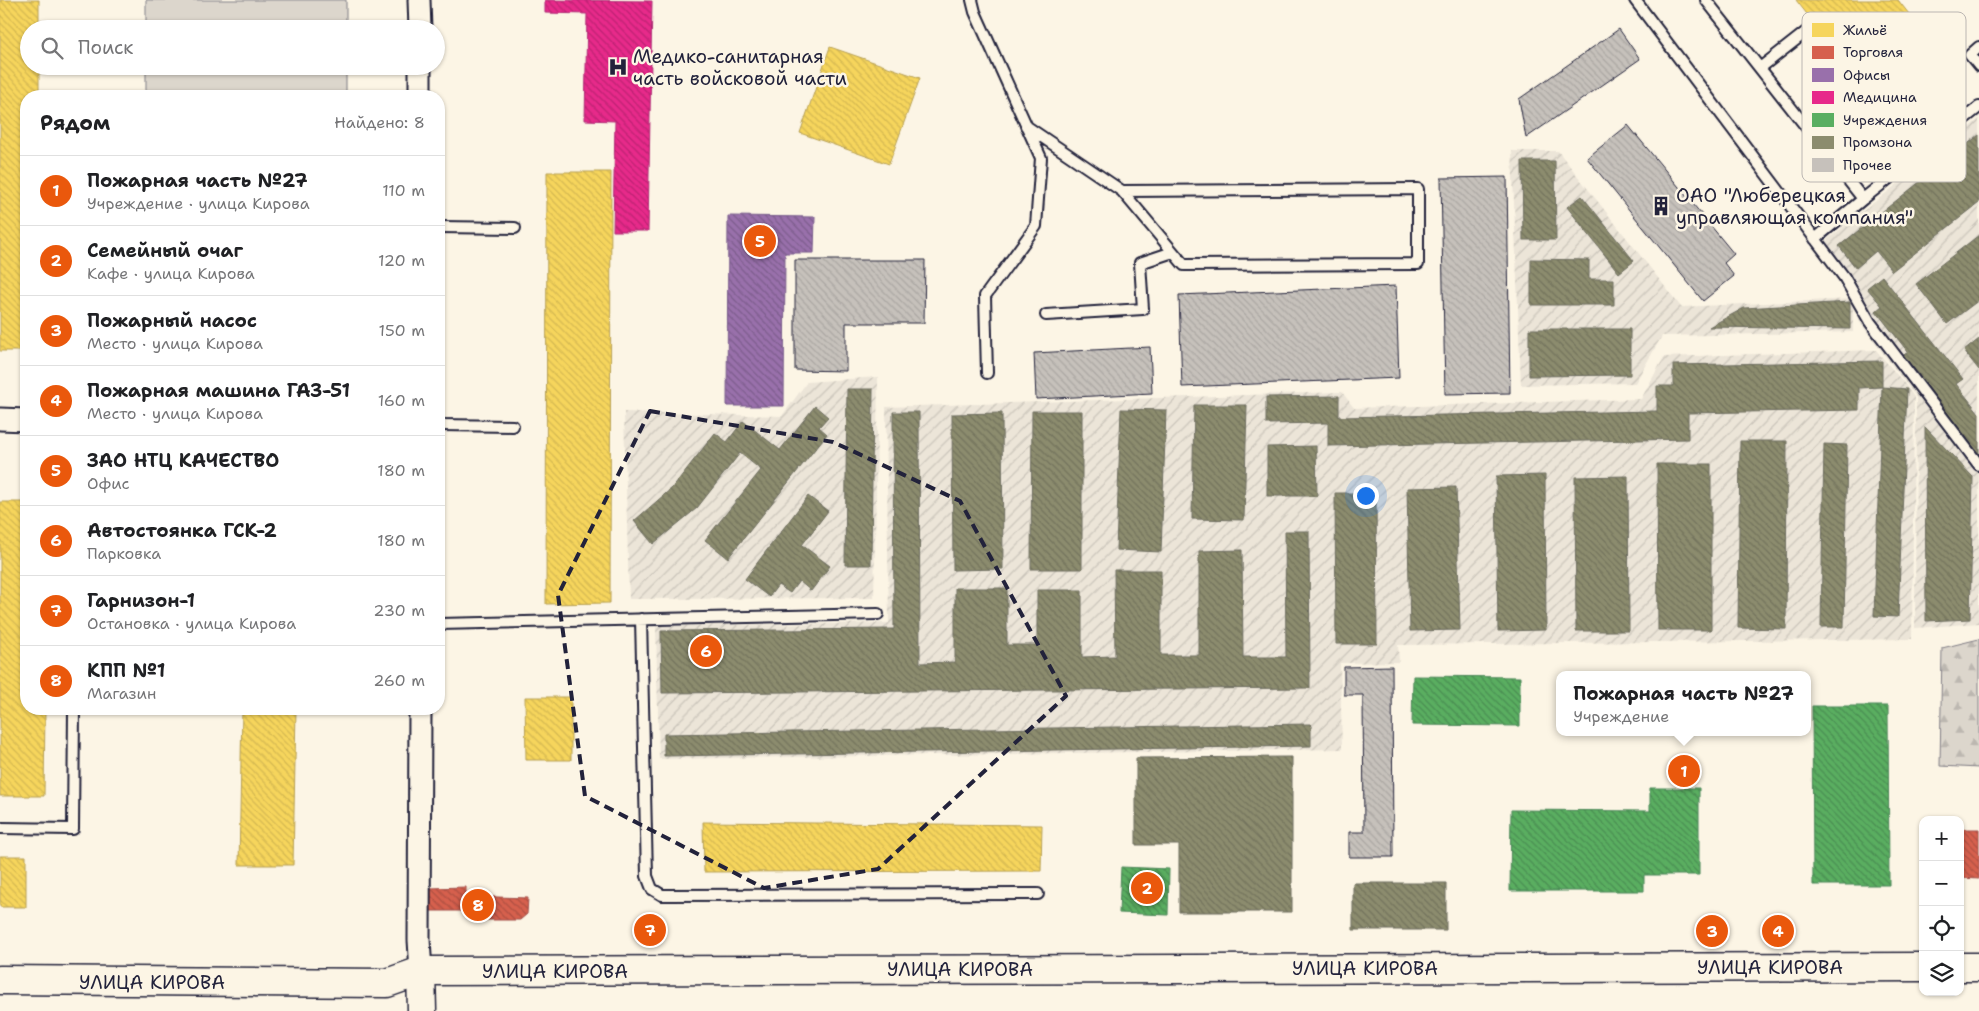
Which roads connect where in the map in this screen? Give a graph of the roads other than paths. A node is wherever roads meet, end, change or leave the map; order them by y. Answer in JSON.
{"nodes":[{"id":1,"x":419,"y":0,"type":"edge"},
{"id":2,"x":972,"y":0,"type":"edge"},
{"id":3,"x":1635,"y":0,"type":"edge"},
{"id":4,"x":1706,"y":0,"type":"edge"},
{"id":5,"x":420,"y":20,"type":"edge"},
{"id":6,"x":1802,"y":35,"type":"edge"},
{"id":7,"x":1979,"y":48,"type":"edge"},
{"id":8,"x":1979,"y":66,"type":"edge"},
{"id":9,"x":1760,"y":68,"type":"junction"},
{"id":10,"x":420,"y":75,"type":"edge"},
{"id":11,"x":420,"y":90,"type":"edge"},
{"id":12,"x":1979,"y":107,"type":"edge"},
{"id":13,"x":1966,"y":117,"type":"edge"},
{"id":14,"x":1802,"y":121,"type":"edge"},
{"id":15,"x":1026,"y":126,"type":"junction"},
{"id":16,"x":1850,"y":182,"type":"edge"},
{"id":17,"x":1884,"y":182,"type":"edge"},
{"id":18,"x":1122,"y":191,"type":"junction"},
{"id":19,"x":1863,"y":199,"type":"junction"},
{"id":20,"x":445,"y":227,"type":"edge"},
{"id":21,"x":515,"y":228,"type":"dead end"},
{"id":22,"x":1815,"y":239,"type":"junction"},
{"id":23,"x":1172,"y":252,"type":"junction"},
{"id":24,"x":1046,"y":315,"type":"dead end"},
{"id":25,"x":987,"y":373,"type":"dead end"},
{"id":26,"x":0,"y":419,"type":"edge"},
{"id":27,"x":20,"y":420,"type":"edge"},
{"id":28,"x":445,"y":425,"type":"edge"},
{"id":29,"x":513,"y":426,"type":"dead end"},
{"id":30,"x":1979,"y":464,"type":"edge"},
{"id":31,"x":878,"y":614,"type":"dead end"},
{"id":32,"x":642,"y":620,"type":"junction"},
{"id":33,"x":445,"y":624,"type":"edge"},
{"id":34,"x":74,"y":715,"type":"edge"},
{"id":35,"x":420,"y":715,"type":"edge"},
{"id":36,"x":0,"y":828,"type":"edge"},
{"id":37,"x":1038,"y":894,"type":"dead end"},
{"id":38,"x":1919,"y":967,"type":"edge"},
{"id":39,"x":1964,"y":967,"type":"edge"},
{"id":40,"x":1979,"y":967,"type":"edge"},
{"id":41,"x":422,"y":971,"type":"junction"},
{"id":42,"x":0,"y":980,"type":"edge"},
{"id":43,"x":422,"y":1011,"type":"edge"}],
"edges":[{"from":1,"to":5,"type":"street"},
{"from":2,"to":15,"type":"lane"},
{"from":3,"to":22,"type":"lane"},
{"from":4,"to":9,"type":"lane"},
{"from":6,"to":9,"type":"lane"},
{"from":7,"to":8,"type":"lane"},
{"from":9,"to":14,"type":"lane"},
{"from":10,"to":11,"type":"street"},
{"from":12,"to":13,"type":"lane"},
{"from":15,"to":18,"type":"lane"},
{"from":15,"to":25,"type":"lane"},
{"from":16,"to":19,"type":"lane"},
{"from":17,"to":19,"type":"lane"},
{"from":18,"to":23,"type":"lane"},
{"from":18,"to":23,"type":"lane"},
{"from":19,"to":22,"type":"lane"},
{"from":20,"to":21,"type":"lane"},
{"from":22,"to":30,"type":"lane"},
{"from":23,"to":24,"type":"lane"},
{"from":26,"to":27,"type":"street"},
{"from":28,"to":29,"type":"lane"},
{"from":31,"to":32,"type":"lane"},
{"from":32,"to":33,"type":"lane"},
{"from":32,"to":37,"type":"lane"},
{"from":34,"to":36,"type":"lane"},
{"from":35,"to":41,"type":"street"},
{"from":38,"to":41,"type":"main road","name":"УЛИЦА КИРОВА"},
{"from":39,"to":40,"type":"main road"},
{"from":41,"to":42,"type":"main road","name":"УЛИЦА КИРОВА"},
{"from":41,"to":43,"type":"main road"}]}
